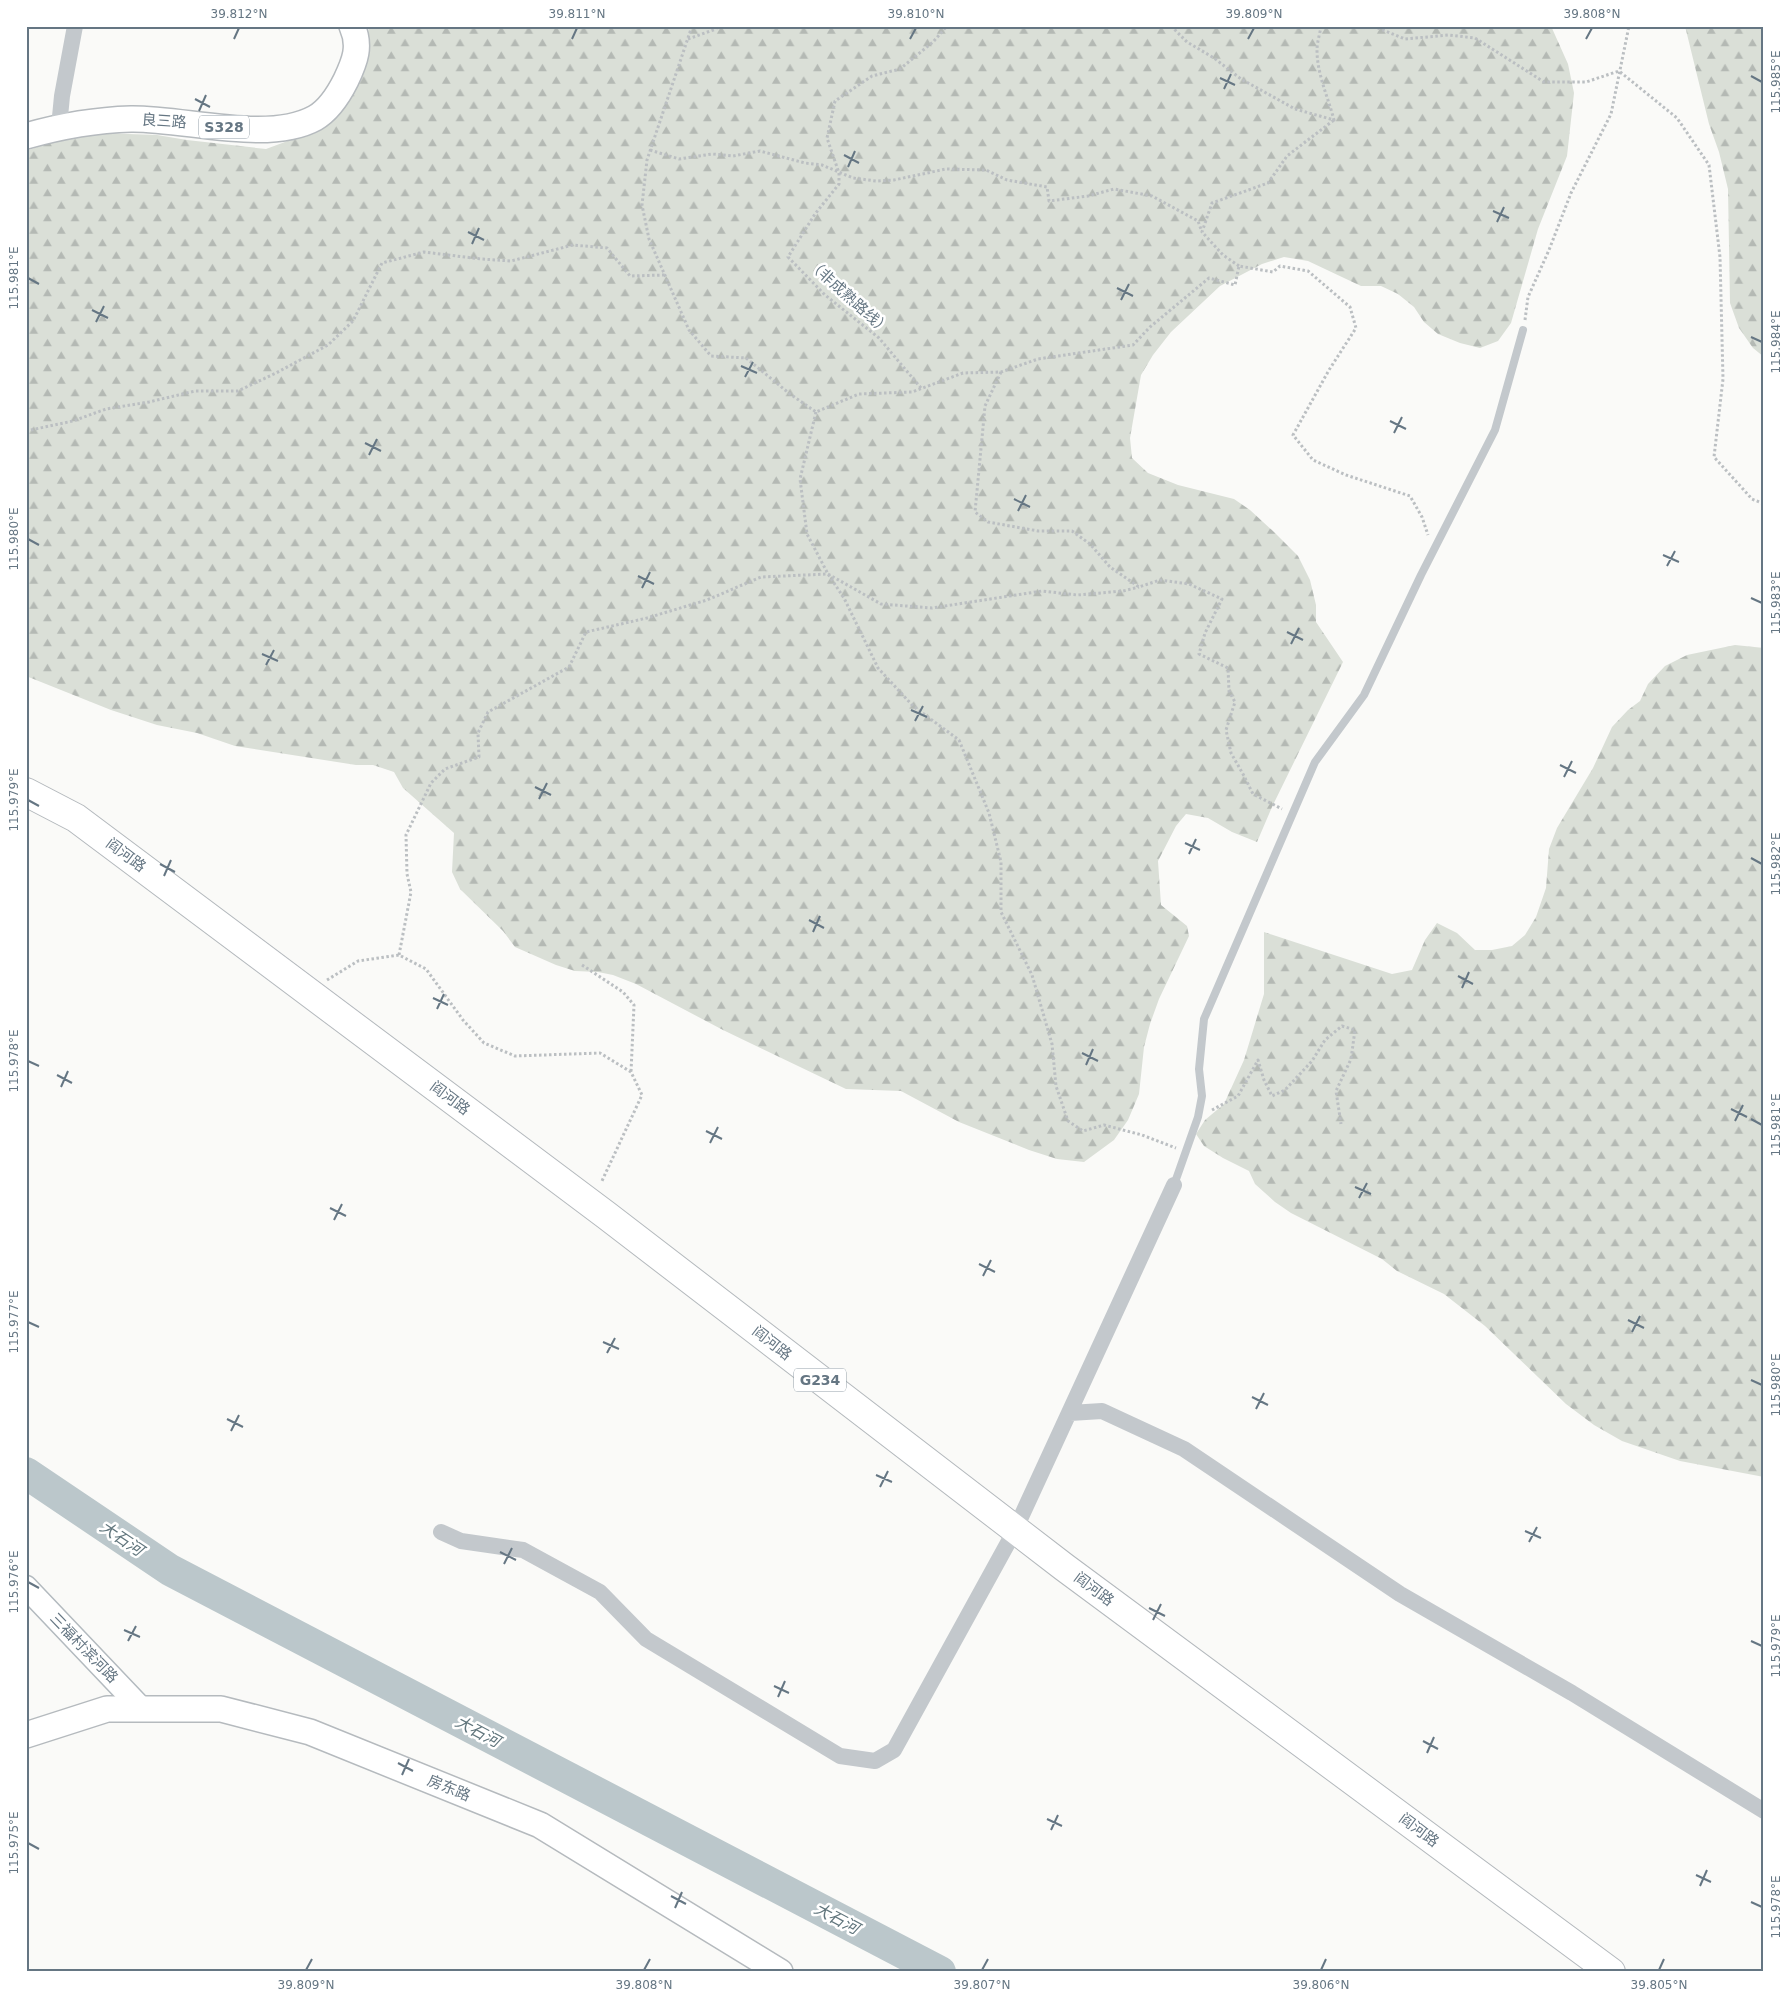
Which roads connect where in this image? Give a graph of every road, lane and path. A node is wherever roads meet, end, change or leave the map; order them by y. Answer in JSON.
{"nodes":[{"id":1,"x":75,"y":26,"type":"edge"},
{"id":2,"x":352,"y":26,"type":"edge"},
{"id":3,"x":692,"y":26,"type":"edge"},
{"id":4,"x":718,"y":26,"type":"edge"},
{"id":5,"x":947,"y":26,"type":"edge"},
{"id":6,"x":1171,"y":26,"type":"edge"},
{"id":7,"x":1322,"y":26,"type":"edge"},
{"id":8,"x":1373,"y":26,"type":"edge"},
{"id":9,"x":1629,"y":26,"type":"edge"},
{"id":10,"x":688,"y":39,"type":"junction"},
{"id":11,"x":1620,"y":72,"type":"junction"},
{"id":12,"x":1334,"y":120,"type":"junction"},
{"id":13,"x":59,"y":127,"type":"junction"},
{"id":14,"x":26,"y":136,"type":"edge"},
{"id":15,"x":650,"y":150,"type":"junction"},
{"id":16,"x":839,"y":173,"type":"junction"},
{"id":17,"x":1202,"y":232,"type":"junction"},
{"id":18,"x":1239,"y":266,"type":"junction"},
{"id":19,"x":665,"y":275,"type":"junction"},
{"id":20,"x":1523,"y":330,"type":"joint"},
{"id":21,"x":1001,"y":372,"type":"junction"},
{"id":22,"x":922,"y":388,"type":"junction"},
{"id":23,"x":816,"y":412,"type":"junction"},
{"id":24,"x":26,"y":431,"type":"edge"},
{"id":25,"x":1764,"y":504,"type":"edge"},
{"id":26,"x":1434,"y":554,"type":"junction"},
{"id":27,"x":828,"y":574,"type":"junction"},
{"id":28,"x":1139,"y":586,"type":"junction"},
{"id":29,"x":26,"y":792,"type":"edge"},
{"id":30,"x":1293,"y":814,"type":"junction"},
{"id":31,"x":399,"y":955,"type":"junction"},
{"id":32,"x":582,"y":965,"type":"dead end"},
{"id":33,"x":307,"y":992,"type":"junction"},
{"id":34,"x":631,"y":1072,"type":"junction"},
{"id":35,"x":1198,"y":1117,"type":"junction"},
{"id":36,"x":1341,"y":1124,"type":"dead end"},
{"id":37,"x":1186,"y":1151,"type":"junction"},
{"id":38,"x":1174,"y":1184,"type":"joint"},
{"id":39,"x":590,"y":1204,"type":"junction"},
{"id":40,"x":1070,"y":1412,"type":"junction"},
{"id":41,"x":1015,"y":1530,"type":"junction"},
{"id":42,"x":441,"y":1532,"type":"dead end"},
{"id":43,"x":26,"y":1587,"type":"edge"},
{"id":44,"x":142,"y":1709,"type":"junction"},
{"id":45,"x":26,"y":1735,"type":"edge"},
{"id":46,"x":1764,"y":1811,"type":"edge"},
{"id":47,"x":780,"y":1972,"type":"edge"},
{"id":48,"x":1611,"y":1972,"type":"edge"}],
"edges":[{"from":1,"to":13,"type":"street"},
{"from":2,"to":13,"type":"main road","name":"良三路","number":"S328"},
{"from":3,"to":10,"type":"path"},
{"from":4,"to":10,"type":"path"},
{"from":5,"to":16,"type":"path"},
{"from":6,"to":12,"type":"path"},
{"from":7,"to":12,"type":"path"},
{"from":8,"to":11,"type":"path"},
{"from":9,"to":11,"type":"path"},
{"from":10,"to":15,"type":"path"},
{"from":11,"to":20,"type":"path"},
{"from":11,"to":25,"type":"path"},
{"from":12,"to":17,"type":"path"},
{"from":13,"to":14,"type":"main road","name":"良三路","number":"S328"},
{"from":15,"to":16,"type":"path"},
{"from":15,"to":19,"type":"path"},
{"from":16,"to":17,"type":"path"},
{"from":16,"to":22,"type":"path","name":"（非成熟路线）"},
{"from":17,"to":18,"type":"path"},
{"from":18,"to":21,"type":"path"},
{"from":18,"to":26,"type":"path"},
{"from":19,"to":23,"type":"path"},
{"from":19,"to":24,"type":"path"},
{"from":20,"to":26,"type":"lane"},
{"from":21,"to":22,"type":"path"},
{"from":21,"to":28,"type":"path"},
{"from":22,"to":23,"type":"path"},
{"from":23,"to":27,"type":"path"},
{"from":26,"to":30,"type":"lane"},
{"from":27,"to":28,"type":"path"},
{"from":27,"to":31,"type":"path"},
{"from":27,"to":37,"type":"path"},
{"from":28,"to":30,"type":"path"},
{"from":29,"to":33,"type":"highway","name":"阎河路","number":"G234"},
{"from":30,"to":35,"type":"lane"},
{"from":31,"to":33,"type":"path"},
{"from":31,"to":34,"type":"path"},
{"from":32,"to":34,"type":"path"},
{"from":33,"to":39,"type":"highway","name":"阎河路","number":"G234"},
{"from":34,"to":39,"type":"path"},
{"from":35,"to":36,"type":"path"},
{"from":35,"to":37,"type":"lane"},
{"from":37,"to":38,"type":"lane"},
{"from":38,"to":40,"type":"street"},
{"from":39,"to":41,"type":"highway","name":"阎河路","number":"G234"},
{"from":40,"to":41,"type":"street"},
{"from":40,"to":46,"type":"street"},
{"from":41,"to":42,"type":"street"},
{"from":41,"to":48,"type":"highway","name":"阎河路","number":"G234"},
{"from":43,"to":44,"type":"street","name":"三福村滨河路"},
{"from":44,"to":45,"type":"main road","name":"房东路"},
{"from":44,"to":47,"type":"main road","name":"房东路"}]}
